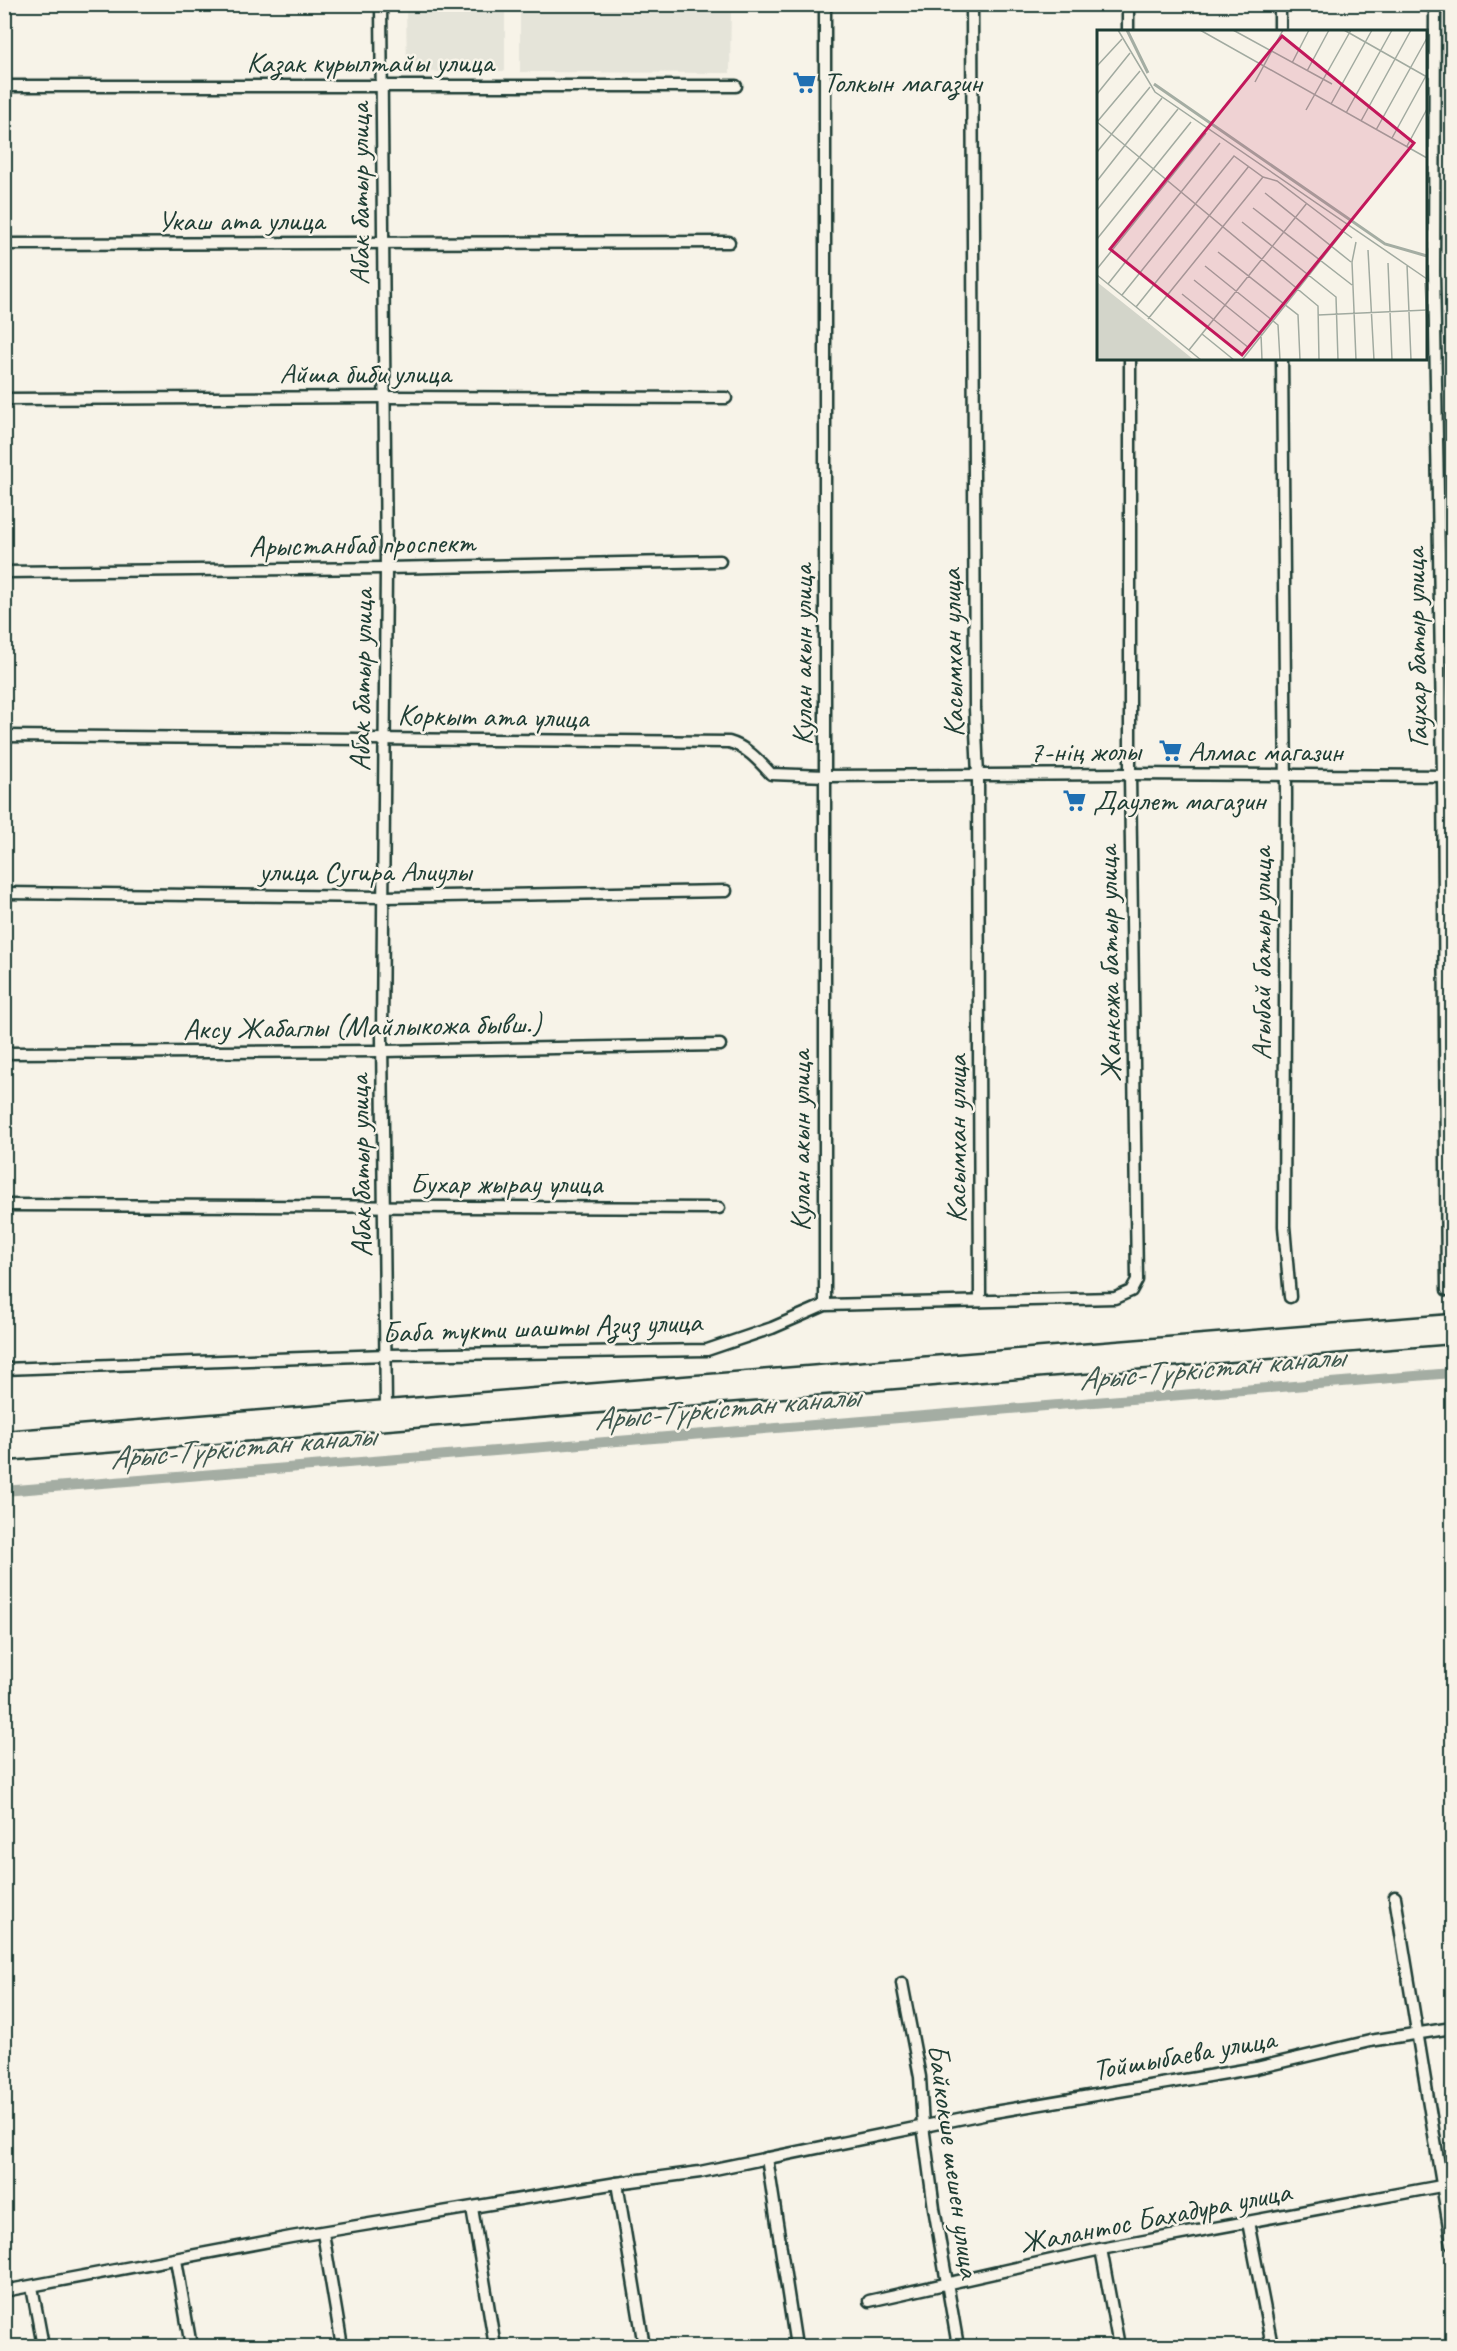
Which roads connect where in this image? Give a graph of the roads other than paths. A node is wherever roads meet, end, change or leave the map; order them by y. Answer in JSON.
{"nodes":[{"id":1,"x":381,"y":4,"type":"edge"},
{"id":2,"x":825,"y":4,"type":"edge"},
{"id":3,"x":972,"y":4,"type":"edge"},
{"id":4,"x":1128,"y":4,"type":"edge"},
{"id":5,"x":1280,"y":4,"type":"edge"},
{"id":6,"x":1435,"y":4,"type":"edge"},
{"id":7,"x":1128,"y":30,"type":"edge"},
{"id":8,"x":1281,"y":30,"type":"edge"},
{"id":9,"x":383,"y":85,"type":"junction"},
{"id":10,"x":4,"y":86,"type":"edge"},
{"id":11,"x":736,"y":86,"type":"dead end"},
{"id":12,"x":729,"y":242,"type":"dead end"},
{"id":13,"x":383,"y":243,"type":"junction"},
{"id":14,"x":4,"y":244,"type":"edge"},
{"id":15,"x":1130,"y":360,"type":"edge"},
{"id":16,"x":1282,"y":360,"type":"edge"},
{"id":17,"x":384,"y":397,"type":"junction"},
{"id":18,"x":726,"y":398,"type":"dead end"},
{"id":19,"x":4,"y":399,"type":"edge"},
{"id":20,"x":720,"y":561,"type":"dead end"},
{"id":21,"x":386,"y":568,"type":"junction"},
{"id":22,"x":4,"y":572,"type":"edge"},
{"id":23,"x":4,"y":736,"type":"edge"},
{"id":24,"x":384,"y":738,"type":"junction"},
{"id":25,"x":729,"y":742,"type":"joint"},
{"id":26,"x":1130,"y":774,"type":"junction"},
{"id":27,"x":1285,"y":775,"type":"junction"},
{"id":28,"x":826,"y":776,"type":"junction"},
{"id":29,"x":978,"y":776,"type":"junction"},
{"id":30,"x":1448,"y":776,"type":"edge"},
{"id":31,"x":726,"y":891,"type":"dead end"},
{"id":32,"x":4,"y":893,"type":"edge"},
{"id":33,"x":384,"y":897,"type":"junction"},
{"id":34,"x":720,"y":1045,"type":"dead end"},
{"id":35,"x":383,"y":1051,"type":"junction"},
{"id":36,"x":4,"y":1053,"type":"edge"},
{"id":37,"x":4,"y":1205,"type":"edge"},
{"id":38,"x":386,"y":1207,"type":"junction"},
{"id":39,"x":718,"y":1208,"type":"dead end"},
{"id":40,"x":1137,"y":1280,"type":"joint"},
{"id":41,"x":1447,"y":1290,"type":"dead end"},
{"id":42,"x":1290,"y":1297,"type":"dead end"},
{"id":43,"x":980,"y":1300,"type":"junction"},
{"id":44,"x":825,"y":1305,"type":"junction"},
{"id":45,"x":1452,"y":1323,"type":"edge"},
{"id":46,"x":1452,"y":1335,"type":"edge"},
{"id":47,"x":386,"y":1355,"type":"junction"},
{"id":48,"x":4,"y":1369,"type":"edge"},
{"id":49,"x":386,"y":1409,"type":"junction"},
{"id":50,"x":4,"y":1440,"type":"edge"},
{"id":51,"x":4,"y":1452,"type":"edge"},
{"id":52,"x":1395,"y":1897,"type":"dead end"},
{"id":53,"x":902,"y":1983,"type":"dead end"},
{"id":54,"x":1452,"y":2028,"type":"edge"},
{"id":55,"x":1417,"y":2034,"type":"junction"},
{"id":56,"x":923,"y":2126,"type":"junction"},
{"id":57,"x":767,"y":2158,"type":"junction"},
{"id":58,"x":617,"y":2183,"type":"junction"},
{"id":59,"x":1447,"y":2185,"type":"edge"},
{"id":60,"x":472,"y":2208,"type":"junction"},
{"id":61,"x":1248,"y":2222,"type":"junction"},
{"id":62,"x":323,"y":2233,"type":"junction"},
{"id":63,"x":1452,"y":2245,"type":"edge"},
{"id":64,"x":1101,"y":2249,"type":"junction"},
{"id":65,"x":176,"y":2260,"type":"junction"},
{"id":66,"x":948,"y":2284,"type":"junction"},
{"id":67,"x":32,"y":2287,"type":"junction"},
{"id":68,"x":4,"y":2291,"type":"edge"},
{"id":69,"x":869,"y":2301,"type":"dead end"},
{"id":70,"x":43,"y":2346,"type":"edge"},
{"id":71,"x":191,"y":2346,"type":"edge"},
{"id":72,"x":342,"y":2346,"type":"edge"},
{"id":73,"x":495,"y":2346,"type":"edge"},
{"id":74,"x":645,"y":2346,"type":"edge"},
{"id":75,"x":796,"y":2346,"type":"edge"},
{"id":76,"x":958,"y":2346,"type":"edge"},
{"id":77,"x":1119,"y":2346,"type":"edge"},
{"id":78,"x":1272,"y":2346,"type":"edge"}],
"edges":[{"from":1,"to":9,"type":"street","name":"Абак батыр улица"},
{"from":2,"to":28,"type":"street","name":"Кулан акын улица"},
{"from":3,"to":29,"type":"street","name":"Касымхан улица"},
{"from":4,"to":7,"type":"street"},
{"from":5,"to":8,"type":"street"},
{"from":6,"to":30,"type":"street","name":"Гаухар батыр улица"},
{"from":9,"to":10,"type":"street","name":"Казак курылтайы улица"},
{"from":9,"to":11,"type":"street","name":"Казак курылтайы улица"},
{"from":9,"to":13,"type":"street","name":"Абак батыр улица"},
{"from":12,"to":13,"type":"street","name":"Укаш ата улица"},
{"from":13,"to":14,"type":"street","name":"Укаш ата улица"},
{"from":13,"to":17,"type":"street","name":"Абак батыр улица"},
{"from":15,"to":26,"type":"street","name":"Жанкожа батыр улица"},
{"from":16,"to":27,"type":"street","name":"Агыбай батыр улица"},
{"from":17,"to":18,"type":"street","name":"Айша биби улица"},
{"from":17,"to":19,"type":"street","name":"Айша биби улица"},
{"from":17,"to":21,"type":"street","name":"Абак батыр улица"},
{"from":20,"to":21,"type":"street","name":"Арыстанбаб проспект"},
{"from":21,"to":22,"type":"street","name":"Арыстанбаб проспект"},
{"from":21,"to":24,"type":"street","name":"Абак батыр улица"},
{"from":23,"to":24,"type":"street","name":"Коркыт ата улица"},
{"from":24,"to":25,"type":"street","name":"Коркыт ата улица"},
{"from":24,"to":33,"type":"street","name":"Абак батыр улица"},
{"from":25,"to":28,"type":"street","name":"7-нің жолы"},
{"from":26,"to":27,"type":"street","name":"7-нің жолы"},
{"from":26,"to":29,"type":"street","name":"7-нің жолы"},
{"from":26,"to":40,"type":"street","name":"Жанкожа батыр улица"},
{"from":27,"to":30,"type":"street","name":"7-нің жолы"},
{"from":27,"to":42,"type":"street","name":"Агыбай батыр улица"},
{"from":28,"to":29,"type":"street","name":"7-нің жолы"},
{"from":28,"to":44,"type":"street","name":"Кулан акын улица"},
{"from":29,"to":43,"type":"street","name":"Касымхан улица"},
{"from":30,"to":41,"type":"street","name":"Гаухар батыр улица"},
{"from":31,"to":33,"type":"street","name":"улица Сугира Алиулы"},
{"from":32,"to":33,"type":"street","name":"улица Сугира Алиулы"},
{"from":33,"to":35,"type":"street","name":"Абак батыр улица"},
{"from":34,"to":35,"type":"street","name":"Аксу Жабаглы (Майлыкожа бывш.)"},
{"from":35,"to":36,"type":"street","name":"Аксу Жабаглы (Майлыкожа бывш.)"},
{"from":35,"to":38,"type":"street","name":"Абак батыр улица"},
{"from":37,"to":38,"type":"street","name":"Бухар жырау улица"},
{"from":38,"to":39,"type":"street","name":"Бухар жырау улица"},
{"from":38,"to":47,"type":"street","name":"Абак батыр улица"},
{"from":40,"to":43,"type":"street","name":"Баба тукти шашты Азиз улица"},
{"from":43,"to":44,"type":"street","name":"Баба тукти шашты Азиз улица"},
{"from":44,"to":47,"type":"street","name":"Баба тукти шашты Азиз улица"},
{"from":45,"to":49,"type":"highway"},
{"from":46,"to":51,"type":"highway"},
{"from":47,"to":48,"type":"street","name":"Баба тукти шашты Азиз улица"},
{"from":47,"to":49,"type":"street","name":"Абак батыр улица"},
{"from":49,"to":50,"type":"highway"},
{"from":52,"to":55,"type":"street"},
{"from":53,"to":56,"type":"street","name":"Байкокше шешен улица"},
{"from":54,"to":55,"type":"street","name":"Тойшыбаева улица"},
{"from":55,"to":56,"type":"street","name":"Тойшыбаева улица"},
{"from":55,"to":59,"type":"street"},
{"from":56,"to":57,"type":"street","name":"Тойшыбаева улица"},
{"from":56,"to":66,"type":"street","name":"Байкокше шешен улица"},
{"from":57,"to":58,"type":"street","name":"Тойшыбаева улица"},
{"from":57,"to":75,"type":"street"},
{"from":58,"to":60,"type":"street","name":"Тойшыбаева улица"},
{"from":58,"to":74,"type":"street"},
{"from":59,"to":61,"type":"street","name":"Жалантос Бахадура улица"},
{"from":59,"to":63,"type":"street"},
{"from":60,"to":62,"type":"street","name":"Тойшыбаева улица"},
{"from":60,"to":73,"type":"street"},
{"from":61,"to":64,"type":"street","name":"Жалантос Бахадура улица"},
{"from":61,"to":78,"type":"street"},
{"from":62,"to":65,"type":"street","name":"Тойшыбаева улица"},
{"from":62,"to":72,"type":"street"},
{"from":64,"to":66,"type":"street","name":"Жалантос Бахадура улица"},
{"from":64,"to":77,"type":"street"},
{"from":65,"to":67,"type":"street","name":"Тойшыбаева улица"},
{"from":65,"to":71,"type":"street"},
{"from":66,"to":69,"type":"street","name":"Жалантос Бахадура улица"},
{"from":66,"to":76,"type":"street","name":"Байкокше шешен улица"},
{"from":67,"to":68,"type":"street","name":"Тойшыбаева улица"},
{"from":67,"to":70,"type":"street"}]}
